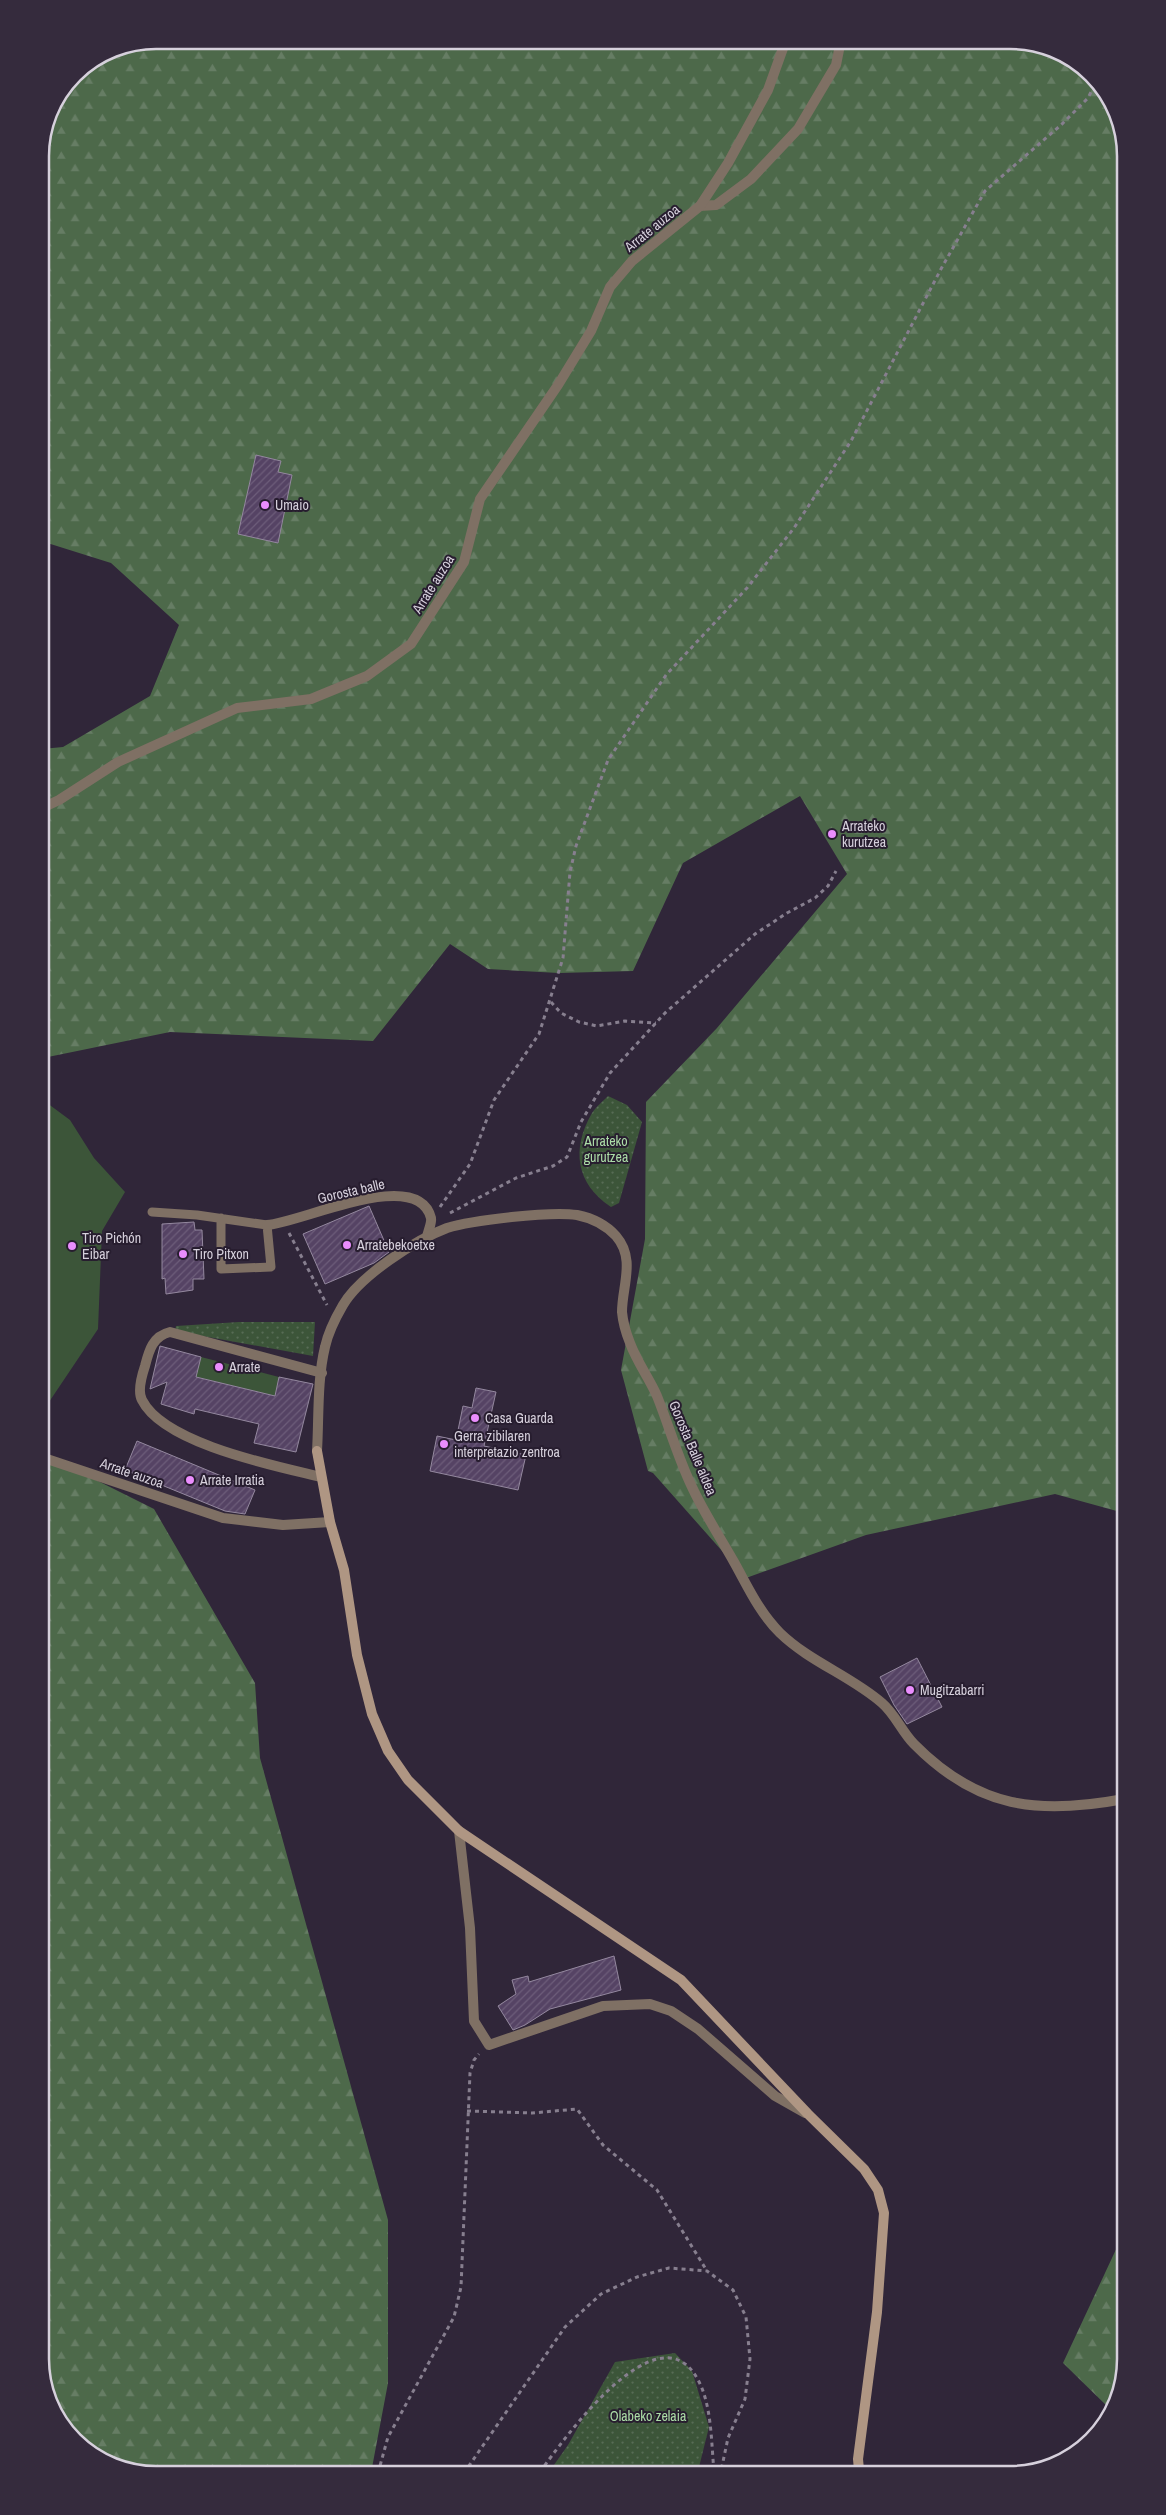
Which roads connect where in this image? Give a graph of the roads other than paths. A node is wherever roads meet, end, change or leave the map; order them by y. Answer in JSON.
{"nodes":[{"id":1,"x":783,"y":49,"type":"edge"},
{"id":2,"x":839,"y":49,"type":"edge"},
{"id":3,"x":700,"y":206,"type":"junction"},
{"id":4,"x":49,"y":805,"type":"edge"},
{"id":5,"x":152,"y":1212,"type":"dead end"},
{"id":6,"x":221,"y":1218,"type":"junction"},
{"id":7,"x":267,"y":1225,"type":"junction"},
{"id":8,"x":427,"y":1237,"type":"junction"},
{"id":9,"x":322,"y":1373,"type":"junction"},
{"id":10,"x":49,"y":1460,"type":"edge"},
{"id":11,"x":321,"y":1477,"type":"junction"},
{"id":12,"x":330,"y":1522,"type":"junction"},
{"id":13,"x":1117,"y":1801,"type":"edge"},
{"id":14,"x":459,"y":1831,"type":"junction"},
{"id":15,"x":808,"y":2114,"type":"junction"},
{"id":16,"x":858,"y":2466,"type":"edge"}],
"edges":[{"from":1,"to":3,"type":"street","name":"Arrate auzoa"},
{"from":2,"to":3,"type":"street","name":"Arrate auzoa"},
{"from":3,"to":4,"type":"street","name":"Arrate auzoa"},
{"from":5,"to":6,"type":"lane"},
{"from":6,"to":7,"type":"lane"},
{"from":6,"to":7,"type":"lane"},
{"from":7,"to":8,"type":"street","name":"Gorosta balle"},
{"from":8,"to":9,"type":"street","name":"Gorosta Balle aldea"},
{"from":8,"to":13,"type":"street","name":"Gorosta Balle aldea"},
{"from":9,"to":11,"type":"street","name":"Gorosta Balle aldea"},
{"from":9,"to":11,"type":"street"},
{"from":10,"to":12,"type":"street","name":"Arrate auzoa"},
{"from":11,"to":12,"type":"street"},
{"from":12,"to":14,"type":"street"},
{"from":14,"to":15,"type":"street"},
{"from":14,"to":15,"type":"street"},
{"from":15,"to":16,"type":"street"}]}
